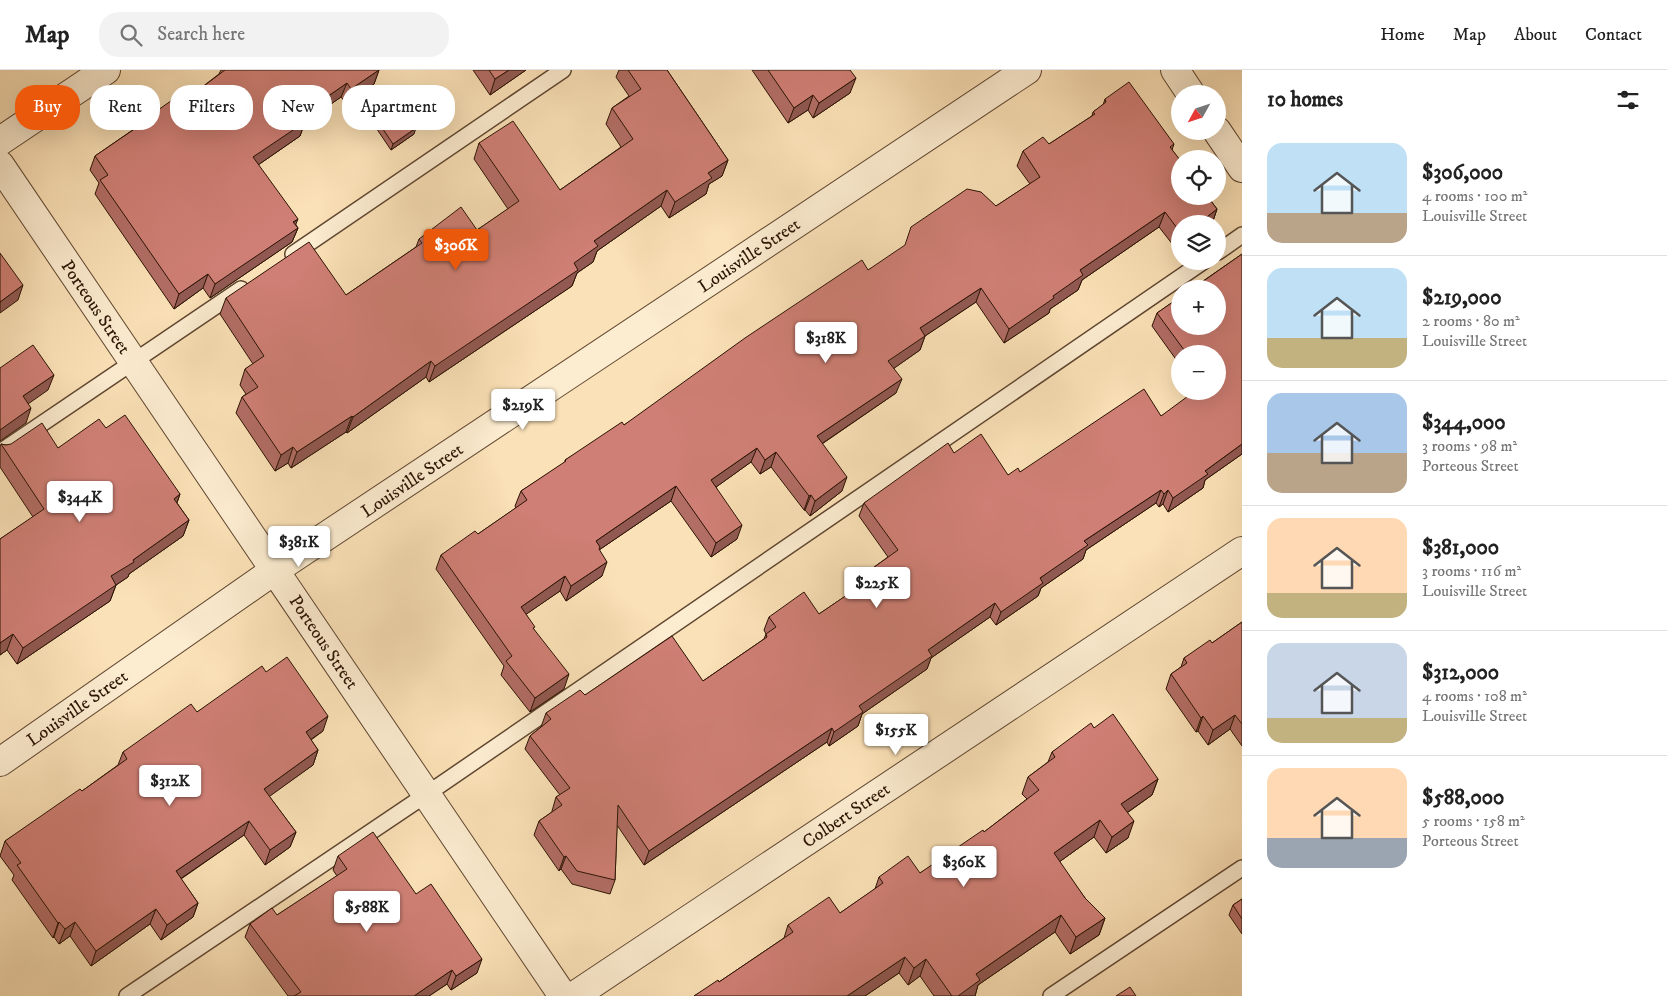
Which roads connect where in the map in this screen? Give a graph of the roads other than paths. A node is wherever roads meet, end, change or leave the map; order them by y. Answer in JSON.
{"nodes":[{"id":1,"x":106,"y":70,"type":"edge"},
{"id":2,"x":563,"y":70,"type":"edge"},
{"id":3,"x":1027,"y":70,"type":"edge"},
{"id":4,"x":1175,"y":70,"type":"edge"},
{"id":5,"x":1185,"y":85,"type":"edge"},
{"id":6,"x":1223,"y":140,"type":"edge"},
{"id":7,"x":0,"y":142,"type":"edge"},
{"id":8,"x":0,"y":165,"type":"edge"},
{"id":9,"x":1242,"y":168,"type":"edge"},
{"id":10,"x":1242,"y":235,"type":"edge"},
{"id":11,"x":1226,"y":246,"type":"edge"},
{"id":12,"x":282,"y":261,"type":"edge"},
{"id":13,"x":1191,"y":270,"type":"edge"},
{"id":14,"x":249,"y":284,"type":"edge"},
{"id":15,"x":134,"y":362,"type":"junction"},
{"id":16,"x":0,"y":452,"type":"edge"},
{"id":17,"x":1242,"y":551,"type":"edge"},
{"id":18,"x":275,"y":570,"type":"junction"},
{"id":19,"x":0,"y":762,"type":"edge"},
{"id":20,"x":427,"y":794,"type":"junction"},
{"id":21,"x":1242,"y":868,"type":"edge"},
{"id":22,"x":127,"y":996,"type":"edge"},
{"id":23,"x":563,"y":996,"type":"edge"},
{"id":24,"x":574,"y":996,"type":"edge"},
{"id":25,"x":1051,"y":996,"type":"edge"}],
"edges":[{"from":1,"to":7,"type":"street"},
{"from":2,"to":12,"type":"lane"},
{"from":3,"to":18,"type":"street","name":"Louisville Street"},
{"from":4,"to":5,"type":"street"},
{"from":6,"to":9,"type":"street"},
{"from":8,"to":15,"type":"street","name":"Porteous Street"},
{"from":10,"to":11,"type":"lane"},
{"from":13,"to":20,"type":"lane"},
{"from":14,"to":15,"type":"lane"},
{"from":15,"to":16,"type":"lane"},
{"from":15,"to":18,"type":"street","name":"Porteous Street"},
{"from":17,"to":24,"type":"street","name":"Colbert Street"},
{"from":18,"to":19,"type":"street","name":"Louisville Street"},
{"from":18,"to":20,"type":"street","name":"Porteous Street"},
{"from":20,"to":22,"type":"lane"},
{"from":20,"to":23,"type":"street","name":"Porteous Street"},
{"from":21,"to":25,"type":"lane"}]}
